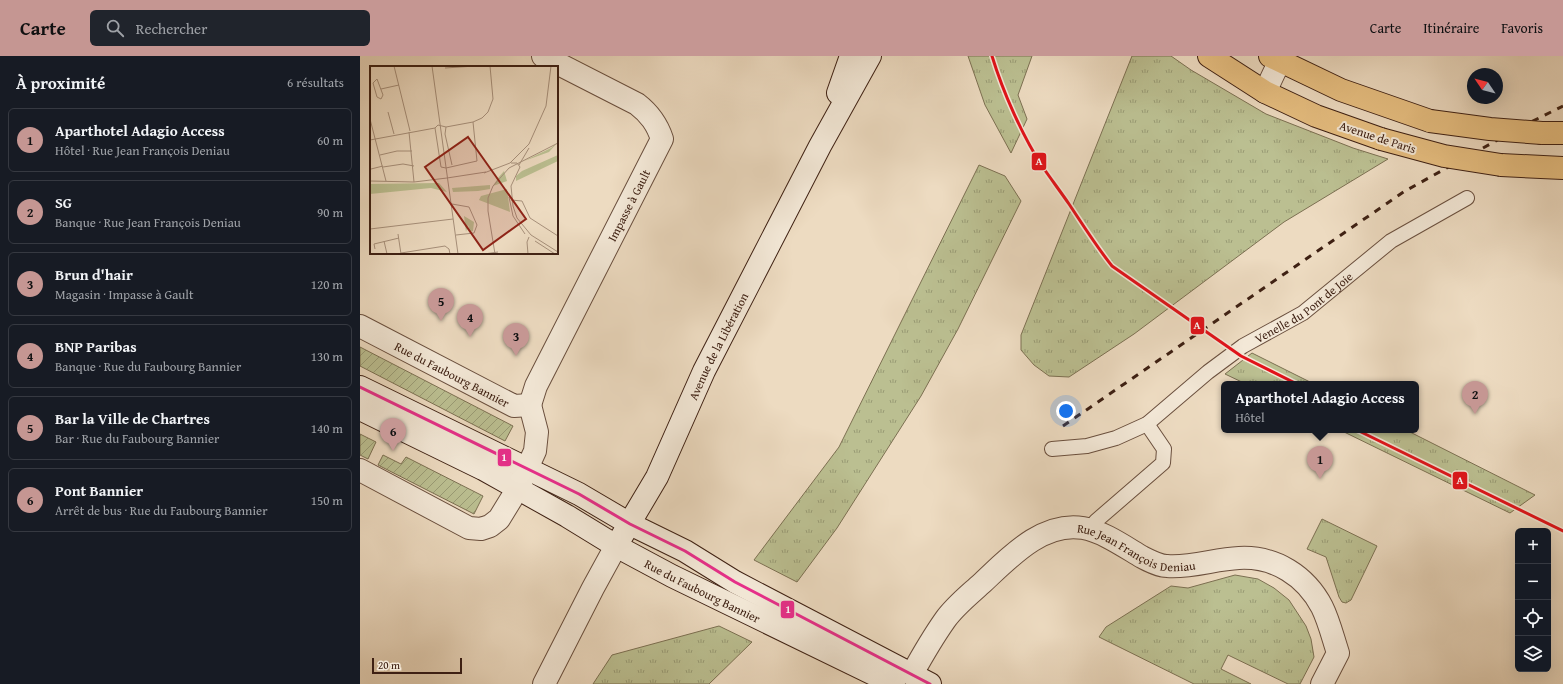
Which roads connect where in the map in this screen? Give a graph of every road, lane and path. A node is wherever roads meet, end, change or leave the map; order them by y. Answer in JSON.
{"nodes":[{"id":1,"x":543,"y":56,"type":"edge"},
{"id":2,"x":851,"y":56,"type":"edge"},
{"id":3,"x":870,"y":56,"type":"edge"},
{"id":4,"x":1209,"y":56,"type":"edge"},
{"id":5,"x":1277,"y":58,"type":"edge"},
{"id":6,"x":1265,"y":92,"type":"junction"},
{"id":7,"x":1553,"y":133,"type":"edge"},
{"id":8,"x":820,"y":146,"type":"junction"},
{"id":9,"x":1563,"y":168,"type":"edge"},
{"id":10,"x":1466,"y":198,"type":"dead end"},
{"id":11,"x":360,"y":326,"type":"edge"},
{"id":12,"x":360,"y":387,"type":"edge"},
{"id":13,"x":530,"y":405,"type":"junction"},
{"id":14,"x":360,"y":409,"type":"edge"},
{"id":15,"x":1146,"y":424,"type":"junction"},
{"id":16,"x":1052,"y":449,"type":"dead end"},
{"id":17,"x":360,"y":470,"type":"edge"},
{"id":18,"x":522,"y":478,"type":"junction"},
{"id":19,"x":630,"y":524,"type":"junction"},
{"id":20,"x":1090,"y":530,"type":"junction"},
{"id":21,"x":616,"y":546,"type":"junction"},
{"id":22,"x":902,"y":678,"type":"edge"},
{"id":23,"x":544,"y":684,"type":"edge"},
{"id":24,"x":1322,"y":684,"type":"edge"}],
"edges":[{"from":1,"to":13,"type":"main road","name":"Impasse à Gault"},
{"from":2,"to":8,"type":"main road","name":"Avenue de la Libération"},
{"from":3,"to":8,"type":"main road","name":"Avenue de la Libération"},
{"from":4,"to":6,"type":"main road","name":"Avenue de Paris"},
{"from":5,"to":6,"type":"main road"},
{"from":5,"to":7,"type":"main road","bridge":true},
{"from":6,"to":9,"type":"main road","name":"Avenue de Paris","bridge":true},
{"from":8,"to":19,"type":"main road","name":"Avenue de la Libération"},
{"from":10,"to":15,"type":"lane","name":"Venelle du Pont de Joie"},
{"from":11,"to":13,"type":"main road","name":"Rue du Faubourg Bannier"},
{"from":12,"to":18,"type":"main road","name":"Rue du Faubourg Bannier"},
{"from":13,"to":18,"type":"main road"},
{"from":14,"to":18,"type":"main road","name":"Rue du Faubourg Bannier"},
{"from":15,"to":16,"type":"lane","name":"Venelle du Pont de Joie"},
{"from":15,"to":20,"type":"lane"},
{"from":17,"to":18,"type":"main road"},
{"from":18,"to":19,"type":"main road","name":"Rue du Faubourg Bannier"},
{"from":18,"to":21,"type":"main road","name":"Rue du Faubourg Bannier"},
{"from":19,"to":21,"type":"main road","name":"Avenue de la Libération"},
{"from":19,"to":22,"type":"main road","name":"Rue du Faubourg Bannier"},
{"from":20,"to":22,"type":"main road","name":"Rue Jean François Deniau"},
{"from":20,"to":24,"type":"main road","name":"Rue Jean François Deniau"},
{"from":21,"to":22,"type":"main road","name":"Rue du Faubourg Bannier"},
{"from":21,"to":23,"type":"main road","name":"Avenue de la Libération"}]}
